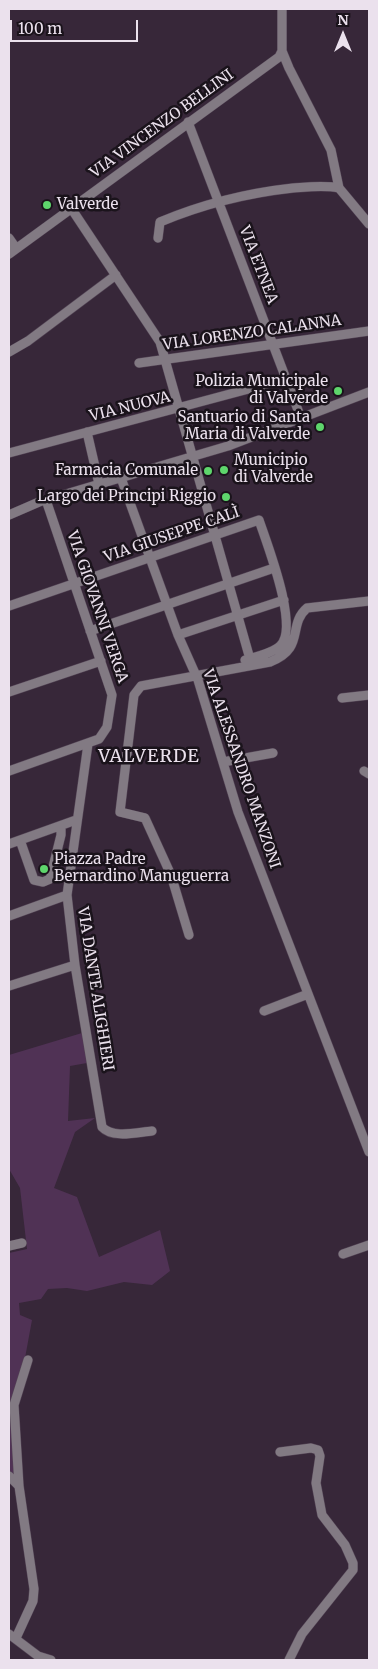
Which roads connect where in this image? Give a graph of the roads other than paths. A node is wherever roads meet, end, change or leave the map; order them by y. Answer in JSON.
{"nodes":[{"id":1,"x":282,"y":9,"type":"edge"},
{"id":2,"x":282,"y":51,"type":"junction"},
{"id":3,"x":188,"y":122,"type":"junction"},
{"id":4,"x":339,"y":188,"type":"junction"},
{"id":5,"x":219,"y":201,"type":"junction"},
{"id":6,"x":72,"y":208,"type":"junction"},
{"id":7,"x":368,"y":220,"type":"edge"},
{"id":8,"x":9,"y":238,"type":"edge"},
{"id":9,"x":158,"y":238,"type":"dead end"},
{"id":10,"x":13,"y":251,"type":"edge"},
{"id":11,"x":116,"y":275,"type":"junction"},
{"id":12,"x":369,"y":330,"type":"edge"},
{"id":13,"x":273,"y":344,"type":"junction"},
{"id":14,"x":9,"y":352,"type":"edge"},
{"id":15,"x":9,"y":359,"type":"edge"},
{"id":16,"x":164,"y":359,"type":"junction"},
{"id":17,"x":139,"y":363,"type":"dead end"},
{"id":18,"x":286,"y":379,"type":"junction"},
{"id":19,"x":369,"y":392,"type":"edge"},
{"id":20,"x":178,"y":408,"type":"junction"},
{"id":21,"x":301,"y":418,"type":"junction"},
{"id":22,"x":87,"y":432,"type":"junction"},
{"id":23,"x":9,"y":453,"type":"edge"},
{"id":24,"x":192,"y":457,"type":"junction"},
{"id":25,"x":121,"y":478,"type":"junction"},
{"id":26,"x":99,"y":484,"type":"junction"},
{"id":27,"x":46,"y":500,"type":"junction"},
{"id":28,"x":10,"y":512,"type":"edge"},
{"id":29,"x":214,"y":534,"type":"junction"},
{"id":30,"x":150,"y":557,"type":"junction"},
{"id":31,"x":274,"y":568,"type":"junction"},
{"id":32,"x":74,"y":583,"type":"junction"},
{"id":33,"x":228,"y":583,"type":"junction"},
{"id":34,"x":284,"y":600,"type":"junction"},
{"id":35,"x":369,"y":601,"type":"edge"},
{"id":36,"x":167,"y":604,"type":"junction"},
{"id":37,"x":9,"y":606,"type":"edge"},
{"id":38,"x":238,"y":615,"type":"junction"},
{"id":39,"x":90,"y":631,"type":"junction"},
{"id":40,"x":178,"y":635,"type":"junction"},
{"id":41,"x":250,"y":659,"type":"junction"},
{"id":42,"x":101,"y":661,"type":"junction"},
{"id":43,"x":225,"y":671,"type":"junction"},
{"id":44,"x":195,"y":675,"type":"junction"},
{"id":45,"x":9,"y":692,"type":"edge"},
{"id":46,"x":369,"y":695,"type":"edge"},
{"id":47,"x":342,"y":698,"type":"dead end"},
{"id":48,"x":88,"y":744,"type":"junction"},
{"id":49,"x":273,"y":753,"type":"dead end"},
{"id":50,"x":223,"y":762,"type":"junction"},
{"id":51,"x":9,"y":772,"type":"edge"},
{"id":52,"x":76,"y":820,"type":"junction"},
{"id":53,"x":61,"y":826,"type":"junction"},
{"id":54,"x":20,"y":840,"type":"junction"},
{"id":55,"x":9,"y":844,"type":"edge"},
{"id":56,"x":67,"y":895,"type":"junction"},
{"id":57,"x":9,"y":916,"type":"edge"},
{"id":58,"x":189,"y":935,"type":"dead end"},
{"id":59,"x":75,"y":965,"type":"junction"},
{"id":60,"x":9,"y":986,"type":"edge"},
{"id":61,"x":308,"y":994,"type":"junction"},
{"id":62,"x":264,"y":1011,"type":"dead end"},
{"id":63,"x":152,"y":1131,"type":"dead end"},
{"id":64,"x":369,"y":1152,"type":"edge"},
{"id":65,"x":22,"y":1243,"type":"dead end"},
{"id":66,"x":369,"y":1245,"type":"edge"},
{"id":67,"x":9,"y":1246,"type":"edge"},
{"id":68,"x":343,"y":1254,"type":"dead end"},
{"id":69,"x":28,"y":1360,"type":"dead end"},
{"id":70,"x":280,"y":1452,"type":"dead end"},
{"id":71,"x":9,"y":1476,"type":"edge"},
{"id":72,"x":19,"y":1486,"type":"junction"},
{"id":73,"x":12,"y":1636,"type":"edge"},
{"id":74,"x":51,"y":1660,"type":"edge"},
{"id":75,"x":289,"y":1660,"type":"edge"}],
"edges":[{"from":1,"to":2,"type":"street"},
{"from":2,"to":3,"type":"street","name":"VIA VINCENZO BELLINI"},
{"from":2,"to":4,"type":"street"},
{"from":3,"to":5,"type":"street","name":"VIA ETNEA"},
{"from":3,"to":6,"type":"street","name":"VIA VINCENZO BELLINI"},
{"from":4,"to":5,"type":"street"},
{"from":4,"to":7,"type":"street"},
{"from":5,"to":9,"type":"street"},
{"from":5,"to":13,"type":"street","name":"VIA ETNEA"},
{"from":6,"to":10,"type":"street","name":"VIA VINCENZO BELLINI"},
{"from":6,"to":11,"type":"street"},
{"from":8,"to":10,"type":"street"},
{"from":11,"to":14,"type":"street"},
{"from":11,"to":16,"type":"street"},
{"from":12,"to":13,"type":"street","name":"VIA LORENZO CALANNA"},
{"from":13,"to":16,"type":"street","name":"VIA LORENZO CALANNA"},
{"from":13,"to":18,"type":"street","name":"VIA ETNEA"},
{"from":14,"to":15,"type":"street"},
{"from":16,"to":17,"type":"street","name":"VIA LORENZO CALANNA"},
{"from":16,"to":20,"type":"street"},
{"from":18,"to":20,"type":"street","name":"VIA NUOVA"},
{"from":18,"to":21,"type":"street","name":"VIA ETNEA"},
{"from":19,"to":21,"type":"street"},
{"from":20,"to":22,"type":"street","name":"VIA NUOVA"},
{"from":20,"to":24,"type":"street"},
{"from":21,"to":24,"type":"street"},
{"from":22,"to":23,"type":"street","name":"VIA NUOVA"},
{"from":22,"to":26,"type":"street"},
{"from":24,"to":25,"type":"street"},
{"from":24,"to":29,"type":"street"},
{"from":25,"to":26,"type":"street"},
{"from":25,"to":30,"type":"street","name":"VIA ALESSANDRO MANZONI"},
{"from":26,"to":27,"type":"street"},
{"from":27,"to":28,"type":"street"},
{"from":27,"to":32,"type":"street","name":"VIA GIOVANNI VERGA"},
{"from":29,"to":30,"type":"street","name":"VIA GIUSEPPE CALÌ"},
{"from":29,"to":31,"type":"street","name":"VIA GIUSEPPE CALÌ"},
{"from":29,"to":33,"type":"street"},
{"from":30,"to":32,"type":"street","name":"VIA GIUSEPPE CALÌ"},
{"from":30,"to":36,"type":"street","name":"VIA ALESSANDRO MANZONI"},
{"from":31,"to":33,"type":"street"},
{"from":31,"to":34,"type":"street"},
{"from":32,"to":37,"type":"street","name":"VIA GIUSEPPE CALÌ"},
{"from":32,"to":39,"type":"street","name":"VIA GIOVANNI VERGA"},
{"from":33,"to":36,"type":"street"},
{"from":33,"to":38,"type":"street"},
{"from":34,"to":38,"type":"street"},
{"from":34,"to":41,"type":"street"},
{"from":35,"to":43,"type":"street"},
{"from":36,"to":39,"type":"street"},
{"from":36,"to":40,"type":"street","name":"VIA ALESSANDRO MANZONI"},
{"from":38,"to":40,"type":"street"},
{"from":38,"to":41,"type":"street"},
{"from":39,"to":42,"type":"street","name":"VIA GIOVANNI VERGA"},
{"from":40,"to":44,"type":"street","name":"VIA ALESSANDRO MANZONI"},
{"from":41,"to":43,"type":"street"},
{"from":42,"to":45,"type":"street"},
{"from":42,"to":48,"type":"street","name":"VIA GIOVANNI VERGA"},
{"from":43,"to":44,"type":"street"},
{"from":44,"to":50,"type":"street","name":"VIA ALESSANDRO MANZONI"},
{"from":44,"to":58,"type":"street"},
{"from":46,"to":47,"type":"street"},
{"from":48,"to":51,"type":"street"},
{"from":48,"to":52,"type":"street","name":"VIA DANTE ALIGHIERI"},
{"from":49,"to":50,"type":"street"},
{"from":50,"to":61,"type":"street","name":"VIA ALESSANDRO MANZONI"},
{"from":52,"to":53,"type":"street"},
{"from":52,"to":56,"type":"street","name":"VIA DANTE ALIGHIERI"},
{"from":53,"to":54,"type":"street"},
{"from":53,"to":54,"type":"street"},
{"from":54,"to":55,"type":"street"},
{"from":56,"to":57,"type":"street"},
{"from":56,"to":59,"type":"street","name":"VIA DANTE ALIGHIERI"},
{"from":59,"to":60,"type":"street"},
{"from":59,"to":63,"type":"street","name":"VIA DANTE ALIGHIERI"},
{"from":61,"to":62,"type":"street"},
{"from":61,"to":64,"type":"street","name":"VIA ALESSANDRO MANZONI"},
{"from":65,"to":67,"type":"street"},
{"from":66,"to":68,"type":"street"},
{"from":69,"to":72,"type":"street"},
{"from":70,"to":75,"type":"street"},
{"from":71,"to":72,"type":"street"},
{"from":72,"to":73,"type":"street"},
{"from":73,"to":74,"type":"street"}]}
